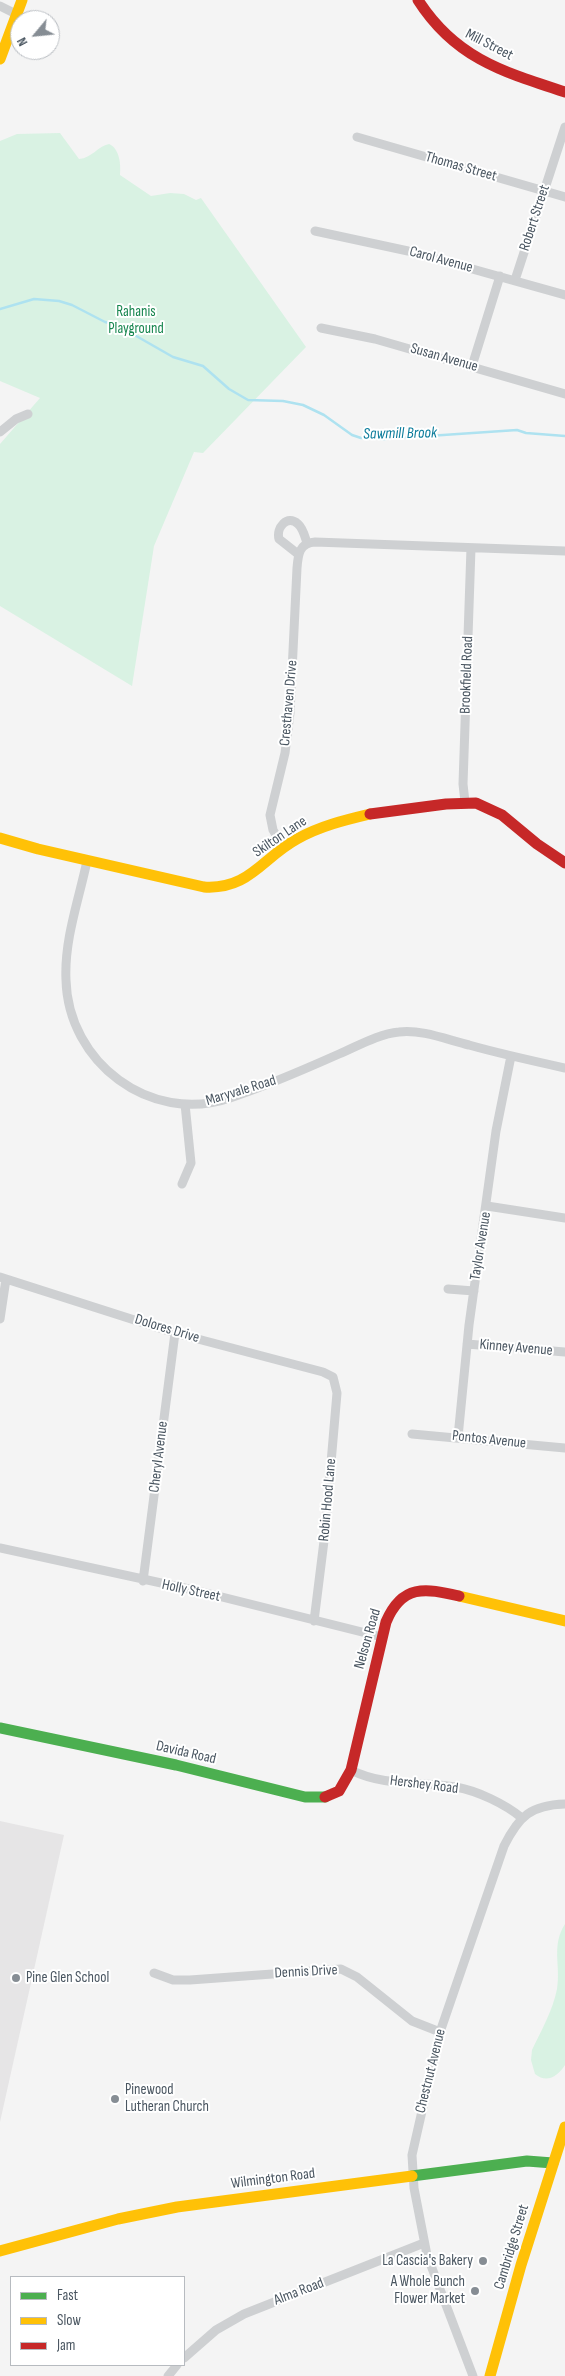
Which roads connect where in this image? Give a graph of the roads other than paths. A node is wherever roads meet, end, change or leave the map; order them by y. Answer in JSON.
{"nodes":[{"id":1,"x":418,"y":0,"type":"edge"},
{"id":2,"x":10,"y":31,"type":"edge"},
{"id":3,"x":0,"y":59,"type":"edge"},
{"id":4,"x":565,"y":92,"type":"edge"},
{"id":5,"x":565,"y":127,"type":"edge"},
{"id":6,"x":357,"y":137,"type":"dead end"},
{"id":7,"x":544,"y":191,"type":"junction"},
{"id":8,"x":565,"y":198,"type":"edge"},
{"id":9,"x":316,"y":230,"type":"dead end"},
{"id":10,"x":500,"y":276,"type":"junction"},
{"id":11,"x":515,"y":280,"type":"junction"},
{"id":12,"x":565,"y":295,"type":"edge"},
{"id":13,"x":321,"y":328,"type":"dead end"},
{"id":14,"x":472,"y":366,"type":"junction"},
{"id":15,"x":565,"y":394,"type":"edge"},
{"id":16,"x":28,"y":414,"type":"dead end"},
{"id":17,"x":0,"y":432,"type":"edge"},
{"id":18,"x":308,"y":543,"type":"junction"},
{"id":19,"x":471,"y":548,"type":"junction"},
{"id":20,"x":565,"y":551,"type":"edge"},
{"id":21,"x":298,"y":554,"type":"junction"},
{"id":22,"x":465,"y":802,"type":"junction"},
{"id":23,"x":0,"y":838,"type":"edge"},
{"id":24,"x":284,"y":848,"type":"junction"},
{"id":25,"x":88,"y":861,"type":"junction"},
{"id":26,"x":565,"y":863,"type":"edge"},
{"id":27,"x":511,"y":1056,"type":"junction"},
{"id":28,"x":565,"y":1068,"type":"edge"},
{"id":29,"x":185,"y":1104,"type":"junction"},
{"id":30,"x":182,"y":1184,"type":"dead end"},
{"id":31,"x":487,"y":1206,"type":"junction"},
{"id":32,"x":565,"y":1218,"type":"edge"},
{"id":33,"x":3,"y":1278,"type":"edge"},
{"id":34,"x":448,"y":1289,"type":"dead end"},
{"id":35,"x":474,"y":1291,"type":"junction"},
{"id":36,"x":0,"y":1319,"type":"edge"},
{"id":37,"x":175,"y":1333,"type":"junction"},
{"id":38,"x":467,"y":1344,"type":"junction"},
{"id":39,"x":565,"y":1352,"type":"edge"},
{"id":40,"x":334,"y":1379,"type":"joint"},
{"id":41,"x":412,"y":1434,"type":"dead end"},
{"id":42,"x":458,"y":1437,"type":"junction"},
{"id":43,"x":565,"y":1448,"type":"edge"},
{"id":44,"x":0,"y":1548,"type":"edge"},
{"id":45,"x":143,"y":1581,"type":"junction"},
{"id":46,"x":314,"y":1621,"type":"junction"},
{"id":47,"x":565,"y":1621,"type":"edge"},
{"id":48,"x":382,"y":1637,"type":"junction"},
{"id":49,"x":0,"y":1728,"type":"edge"},
{"id":50,"x":351,"y":1770,"type":"junction"},
{"id":51,"x":565,"y":1804,"type":"edge"},
{"id":52,"x":522,"y":1818,"type":"junction"},
{"id":53,"x":154,"y":1974,"type":"dead end"},
{"id":54,"x":440,"y":2032,"type":"junction"},
{"id":55,"x":565,"y":2127,"type":"edge"},
{"id":56,"x":553,"y":2163,"type":"junction"},
{"id":57,"x":413,"y":2176,"type":"junction"},
{"id":58,"x":424,"y":2243,"type":"junction"},
{"id":59,"x":0,"y":2250,"type":"edge"},
{"id":60,"x":185,"y":2357,"type":"edge"},
{"id":61,"x":176,"y":2366,"type":"edge"},
{"id":62,"x":168,"y":2376,"type":"edge"},
{"id":63,"x":473,"y":2376,"type":"edge"},
{"id":64,"x":490,"y":2376,"type":"edge"}],
"edges":[{"from":1,"to":4,"type":"street","name":"Mill Street"},
{"from":2,"to":3,"type":"street"},
{"from":5,"to":7,"type":"street","name":"Robert Street"},
{"from":6,"to":7,"type":"street","name":"Thomas Street"},
{"from":7,"to":8,"type":"street","name":"Thomas Street"},
{"from":7,"to":11,"type":"street","name":"Robert Street"},
{"from":9,"to":10,"type":"street","name":"Carol Avenue"},
{"from":10,"to":11,"type":"street","name":"Carol Avenue"},
{"from":10,"to":14,"type":"street"},
{"from":11,"to":12,"type":"street","name":"Carol Avenue"},
{"from":13,"to":14,"type":"street","name":"Susan Avenue"},
{"from":14,"to":15,"type":"street","name":"Susan Avenue"},
{"from":16,"to":17,"type":"street"},
{"from":18,"to":19,"type":"street"},
{"from":18,"to":21,"type":"street"},
{"from":18,"to":21,"type":"street"},
{"from":19,"to":20,"type":"street"},
{"from":19,"to":22,"type":"street","name":"Brookfield Road"},
{"from":21,"to":24,"type":"street","name":"Cresthaven Drive"},
{"from":22,"to":24,"type":"street","name":"Skilton Lane"},
{"from":22,"to":26,"type":"street","name":"Skilton Lane"},
{"from":23,"to":25,"type":"street","name":"Skilton Lane"},
{"from":24,"to":25,"type":"street","name":"Skilton Lane"},
{"from":25,"to":29,"type":"street","name":"Maryvale Road"},
{"from":27,"to":28,"type":"street","name":"Maryvale Road"},
{"from":27,"to":29,"type":"street","name":"Maryvale Road"},
{"from":27,"to":31,"type":"street","name":"Taylor Avenue"},
{"from":29,"to":30,"type":"street"},
{"from":31,"to":32,"type":"street"},
{"from":31,"to":35,"type":"street","name":"Taylor Avenue"},
{"from":33,"to":36,"type":"street"},
{"from":33,"to":37,"type":"street","name":"Dolores Drive"},
{"from":34,"to":35,"type":"street"},
{"from":35,"to":38,"type":"street","name":"Taylor Avenue"},
{"from":37,"to":40,"type":"street","name":"Dolores Drive"},
{"from":37,"to":45,"type":"street","name":"Cheryl Avenue"},
{"from":38,"to":39,"type":"street","name":"Kinney Avenue"},
{"from":38,"to":42,"type":"street","name":"Taylor Avenue"},
{"from":40,"to":46,"type":"street","name":"Robin Hood Lane"},
{"from":41,"to":42,"type":"street","name":"Pontos Avenue"},
{"from":42,"to":43,"type":"street","name":"Pontos Avenue"},
{"from":44,"to":45,"type":"street","name":"Holly Street"},
{"from":45,"to":46,"type":"street","name":"Holly Street"},
{"from":46,"to":48,"type":"street","name":"Holly Street"},
{"from":47,"to":48,"type":"street","name":"Nelson Road"},
{"from":48,"to":50,"type":"street","name":"Nelson Road"},
{"from":49,"to":50,"type":"street","name":"Davida Road"},
{"from":50,"to":52,"type":"street","name":"Hershey Road"},
{"from":51,"to":52,"type":"street"},
{"from":52,"to":54,"type":"street","name":"Chestnut Avenue"},
{"from":53,"to":54,"type":"street","name":"Dennis Drive"},
{"from":54,"to":57,"type":"street","name":"Chestnut Avenue"},
{"from":55,"to":56,"type":"street","name":"Cambridge Street"},
{"from":56,"to":57,"type":"street","name":"Wilmington Road"},
{"from":56,"to":64,"type":"street","name":"Cambridge Street"},
{"from":57,"to":58,"type":"street","name":"Chestnut Avenue"},
{"from":57,"to":59,"type":"street","name":"Wilmington Road"},
{"from":58,"to":60,"type":"street","name":"Alma Road"},
{"from":58,"to":63,"type":"street","name":"Chestnut Avenue"},
{"from":61,"to":62,"type":"street"}]}
